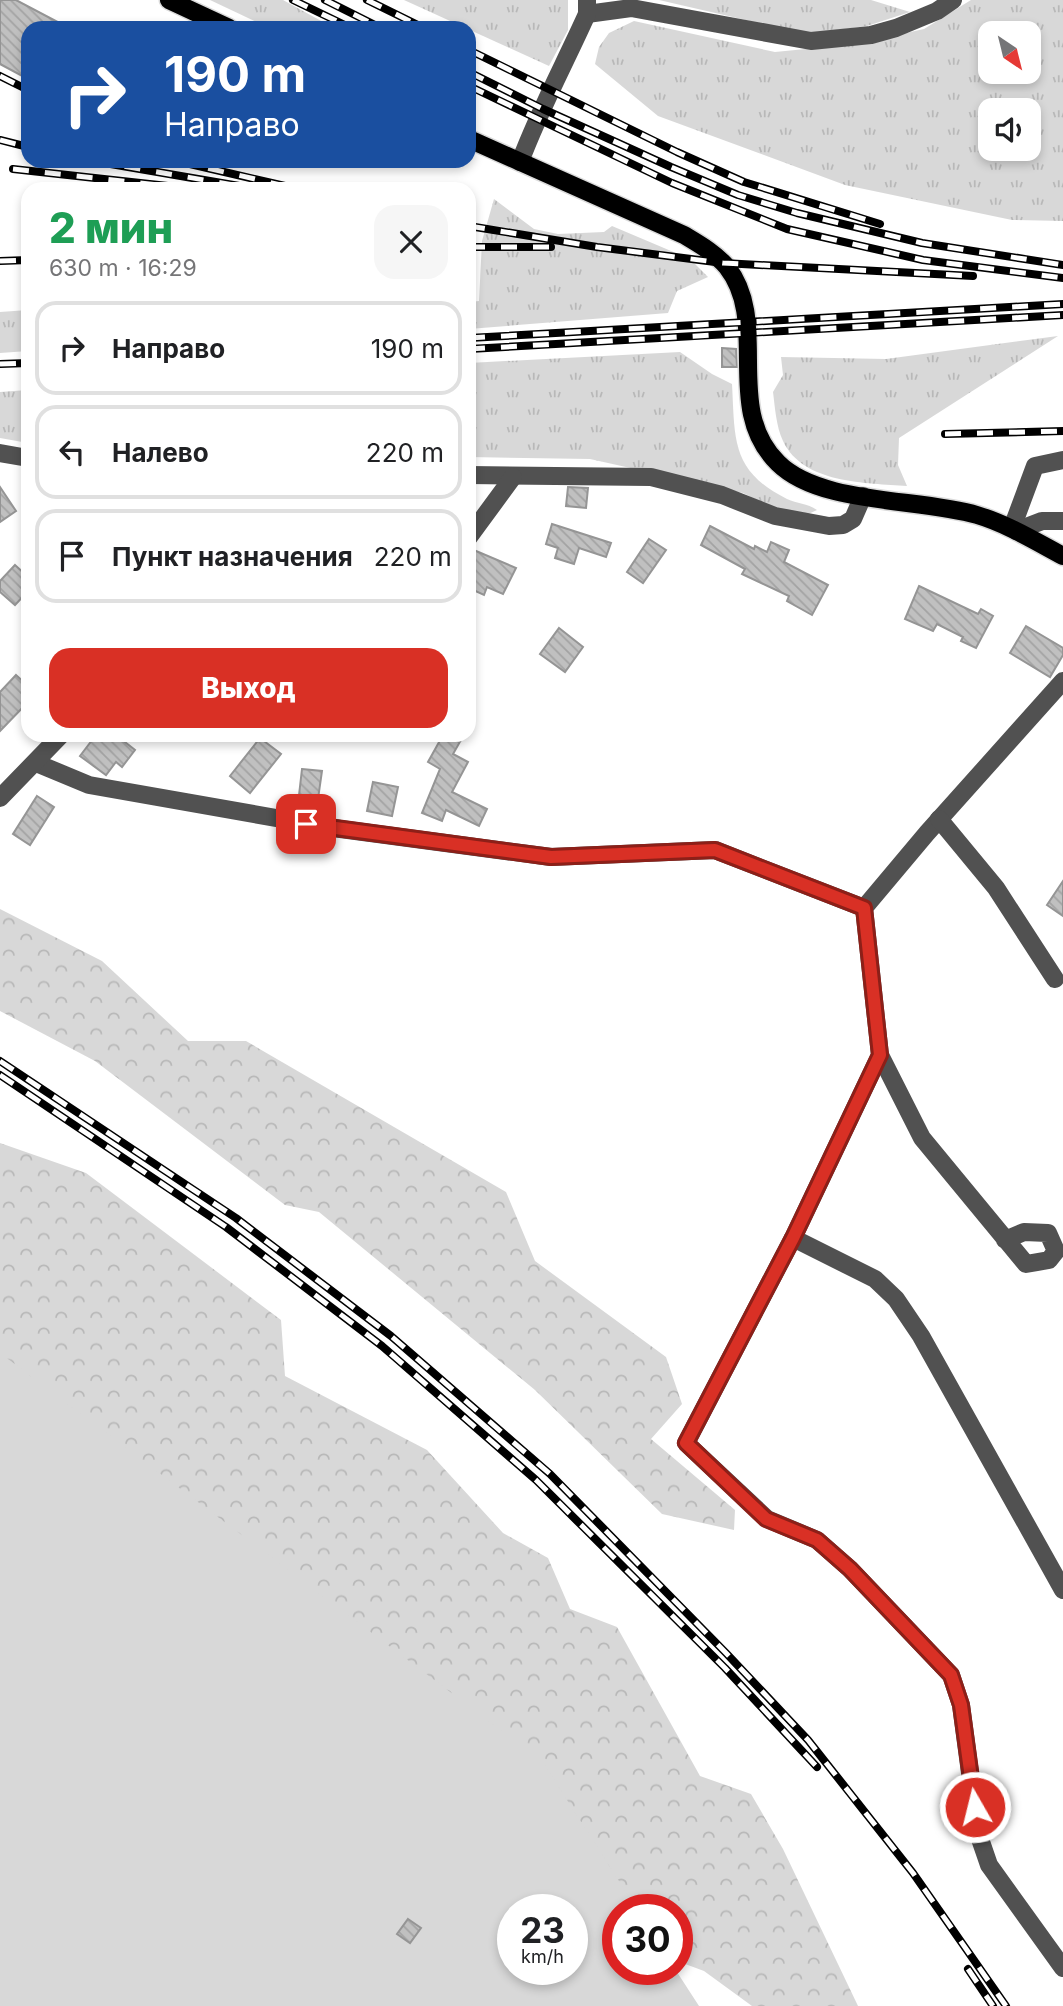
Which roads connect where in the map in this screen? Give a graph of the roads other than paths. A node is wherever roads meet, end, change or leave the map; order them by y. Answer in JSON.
{"nodes":[{"id":1,"x":169,"y":0,"type":"edge"},
{"id":2,"x":953,"y":0,"type":"edge"},
{"id":3,"x":587,"y":7,"type":"edge"},
{"id":4,"x":214,"y":21,"type":"edge"},
{"id":5,"x":476,"y":142,"type":"edge"},
{"id":6,"x":520,"y":162,"type":"junction"},
{"id":7,"x":0,"y":453,"type":"edge"},
{"id":8,"x":21,"y":457,"type":"edge"},
{"id":9,"x":1063,"y":460,"type":"edge"},
{"id":10,"x":476,"y":475,"type":"edge"},
{"id":11,"x":513,"y":477,"type":"junction"},
{"id":12,"x":863,"y":496,"type":"junction"},
{"id":13,"x":1063,"y":521,"type":"edge"},
{"id":14,"x":476,"y":527,"type":"edge"},
{"id":15,"x":1014,"y":530,"type":"junction"},
{"id":16,"x":1063,"y":556,"type":"edge"},
{"id":17,"x":1063,"y":681,"type":"edge"},
{"id":18,"x":55,"y":742,"type":"edge"},
{"id":19,"x":36,"y":763,"type":"junction"},
{"id":20,"x":0,"y":798,"type":"edge"},
{"id":21,"x":939,"y":819,"type":"junction"},
{"id":22,"x":864,"y":908,"type":"junction"},
{"id":23,"x":1055,"y":979,"type":"dead end"},
{"id":24,"x":880,"y":1055,"type":"junction"},
{"id":25,"x":793,"y":1238,"type":"junction"},
{"id":26,"x":1006,"y":1240,"type":"dead end"},
{"id":27,"x":1063,"y":1590,"type":"edge"},
{"id":28,"x":1063,"y":1968,"type":"edge"}],
"edges":[{"from":1,"to":4,"type":"main road"},
{"from":2,"to":3,"type":"street"},
{"from":3,"to":6,"type":"street"},
{"from":5,"to":6,"type":"main road"},
{"from":6,"to":12,"type":"main road"},
{"from":7,"to":8,"type":"street"},
{"from":9,"to":15,"type":"street"},
{"from":10,"to":11,"type":"street"},
{"from":11,"to":12,"type":"street"},
{"from":11,"to":14,"type":"street"},
{"from":12,"to":15,"type":"main road"},
{"from":13,"to":15,"type":"street"},
{"from":15,"to":16,"type":"main road"},
{"from":17,"to":21,"type":"street"},
{"from":18,"to":19,"type":"street"},
{"from":19,"to":20,"type":"street"},
{"from":19,"to":22,"type":"street"},
{"from":21,"to":22,"type":"street"},
{"from":21,"to":23,"type":"street"},
{"from":22,"to":24,"type":"street"},
{"from":24,"to":25,"type":"street"},
{"from":24,"to":26,"type":"street"},
{"from":25,"to":27,"type":"street"},
{"from":25,"to":28,"type":"street"}]}
